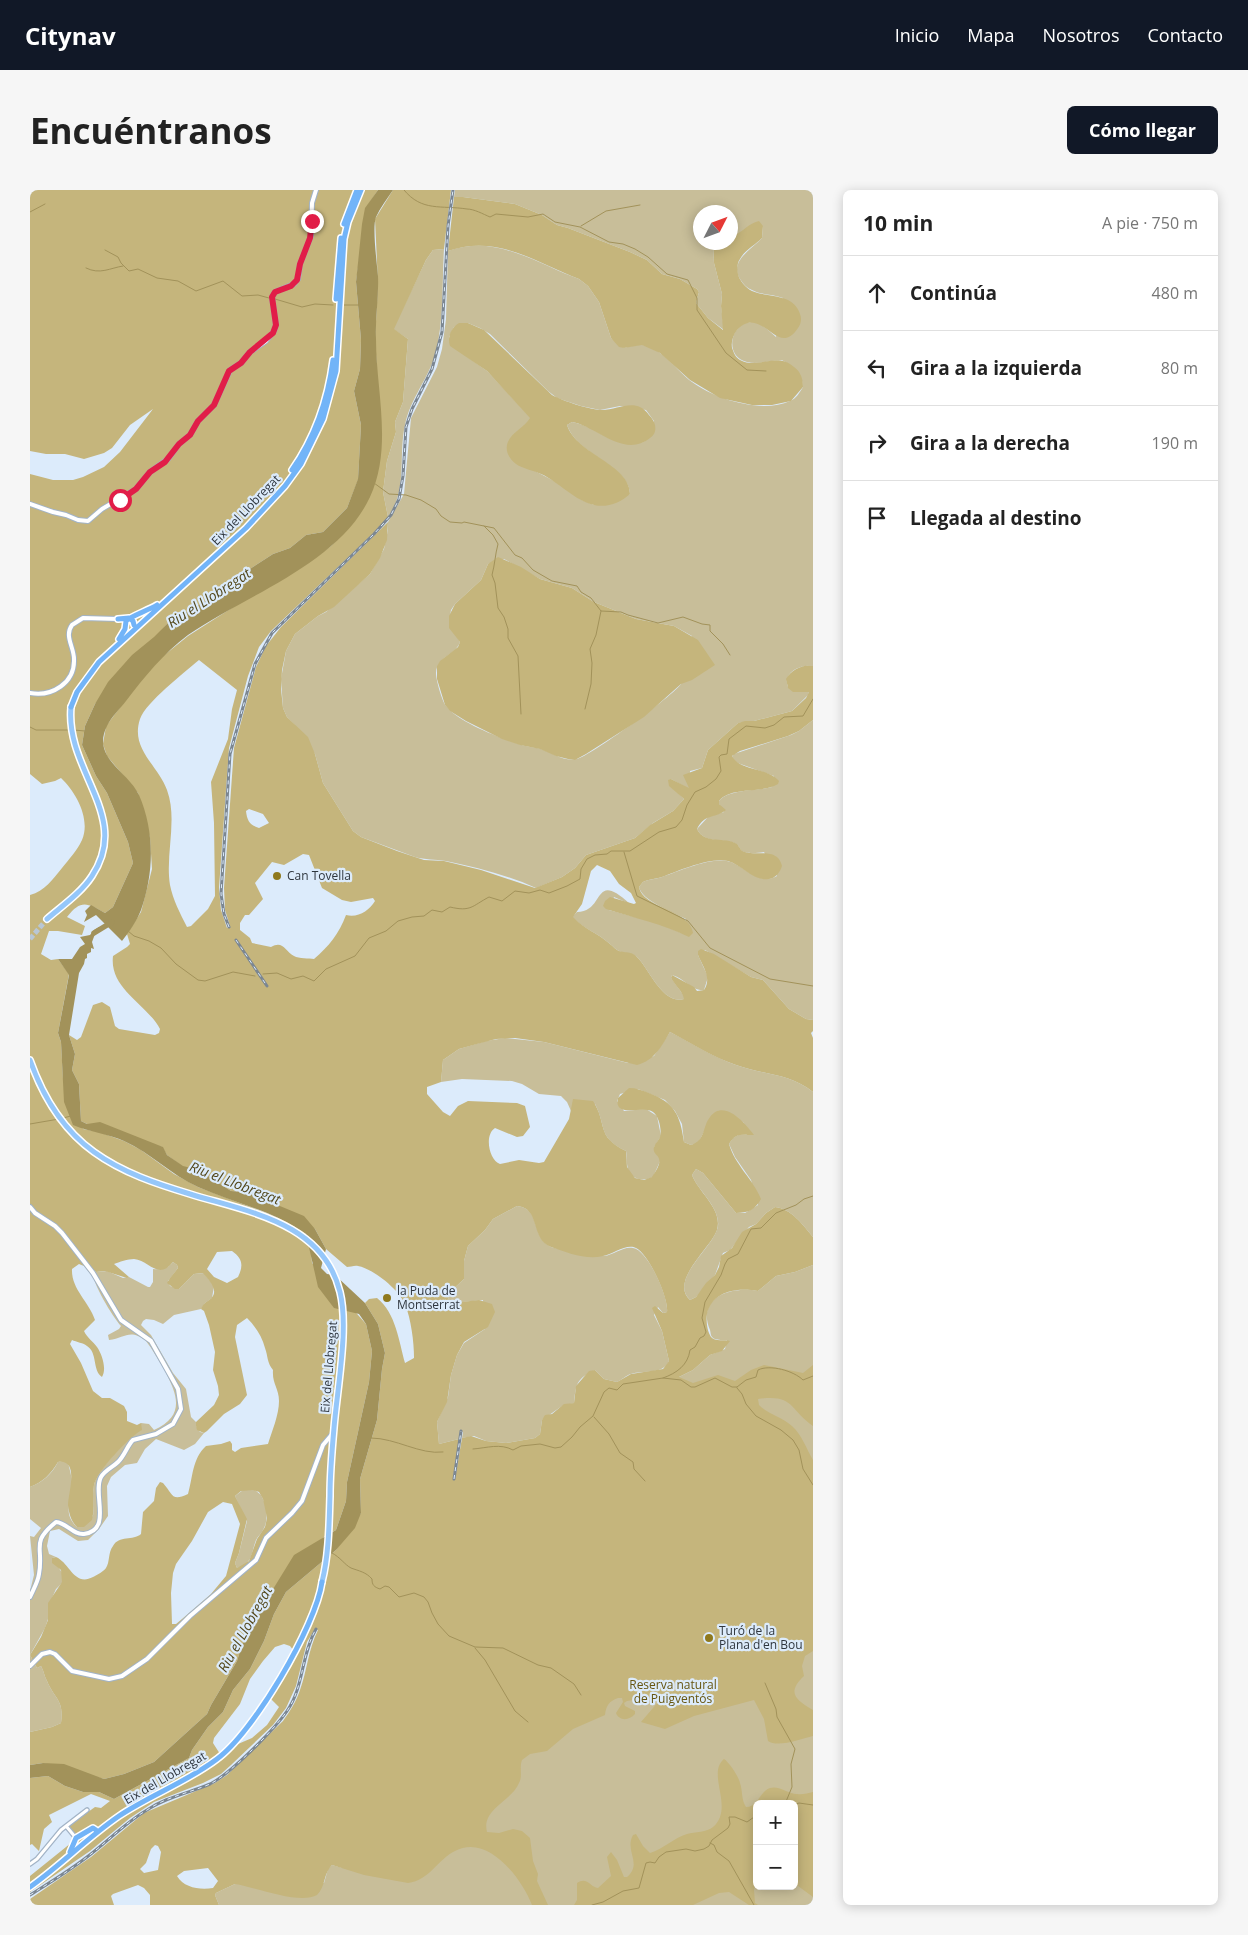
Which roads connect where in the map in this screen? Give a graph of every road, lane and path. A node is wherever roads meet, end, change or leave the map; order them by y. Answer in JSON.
{"nodes":[{"id":1,"x":316,"y":190,"type":"edge"},
{"id":2,"x":357,"y":190,"type":"edge"},
{"id":3,"x":361,"y":190,"type":"edge"},
{"id":4,"x":30,"y":504,"type":"edge"},
{"id":5,"x":157,"y":605,"type":"junction"},
{"id":6,"x":148,"y":617,"type":"junction"},
{"id":7,"x":118,"y":619,"type":"joint"},
{"id":8,"x":128,"y":621,"type":"junction"},
{"id":9,"x":134,"y":625,"type":"junction"},
{"id":10,"x":118,"y":642,"type":"junction"},
{"id":11,"x":30,"y":693,"type":"edge"},
{"id":12,"x":71,"y":707,"type":"joint"},
{"id":13,"x":47,"y":919,"type":"tunnel mouth"},
{"id":14,"x":30,"y":1062,"type":"edge"},
{"id":15,"x":30,"y":1207,"type":"edge"},
{"id":16,"x":334,"y":1432,"type":"junction"},
{"id":17,"x":322,"y":1580,"type":"junction"},
{"id":18,"x":30,"y":1597,"type":"edge"},
{"id":19,"x":30,"y":1666,"type":"edge"},
{"id":20,"x":88,"y":1810,"type":"dead end"},
{"id":21,"x":66,"y":1826,"type":"junction"},
{"id":22,"x":96,"y":1830,"type":"junction"},
{"id":23,"x":76,"y":1838,"type":"junction"},
{"id":24,"x":70,"y":1852,"type":"junction"},
{"id":25,"x":30,"y":1864,"type":"edge"},
{"id":26,"x":30,"y":1886,"type":"edge"}],
"edges":[{"from":1,"to":4,"type":"street"},
{"from":2,"to":5,"type":"highway","name":"Eix del Llobregat"},
{"from":3,"to":6,"type":"highway","name":"Eix del Llobregat"},
{"from":5,"to":8,"type":"highway"},
{"from":5,"to":9,"type":"highway","name":"Eix del Llobregat"},
{"from":6,"to":9,"type":"highway"},
{"from":6,"to":10,"type":"highway","name":"Eix del Llobregat"},
{"from":7,"to":8,"type":"highway"},
{"from":7,"to":11,"type":"street"},
{"from":8,"to":9,"type":"highway"},
{"from":8,"to":10,"type":"highway"},
{"from":9,"to":10,"type":"highway","name":"Eix del Llobregat"},
{"from":10,"to":12,"type":"highway","name":"Eix del Llobregat"},
{"from":12,"to":13,"type":"main road","name":"Eix del Llobregat"},
{"from":14,"to":16,"type":"main road","name":"Eix del Llobregat"},
{"from":15,"to":18,"type":"street"},
{"from":16,"to":17,"type":"main road","name":"Eix del Llobregat"},
{"from":16,"to":19,"type":"street"},
{"from":17,"to":22,"type":"highway","name":"Eix del Llobregat"},
{"from":17,"to":26,"type":"highway","name":"Eix del Llobregat"},
{"from":20,"to":21,"type":"street"},
{"from":21,"to":23,"type":"street"},
{"from":21,"to":25,"type":"street"},
{"from":22,"to":23,"type":"highway"},
{"from":22,"to":24,"type":"highway","name":"Eix del Llobregat"},
{"from":23,"to":24,"type":"highway"},
{"from":24,"to":26,"type":"highway","name":"Eix del Llobregat"}]}
